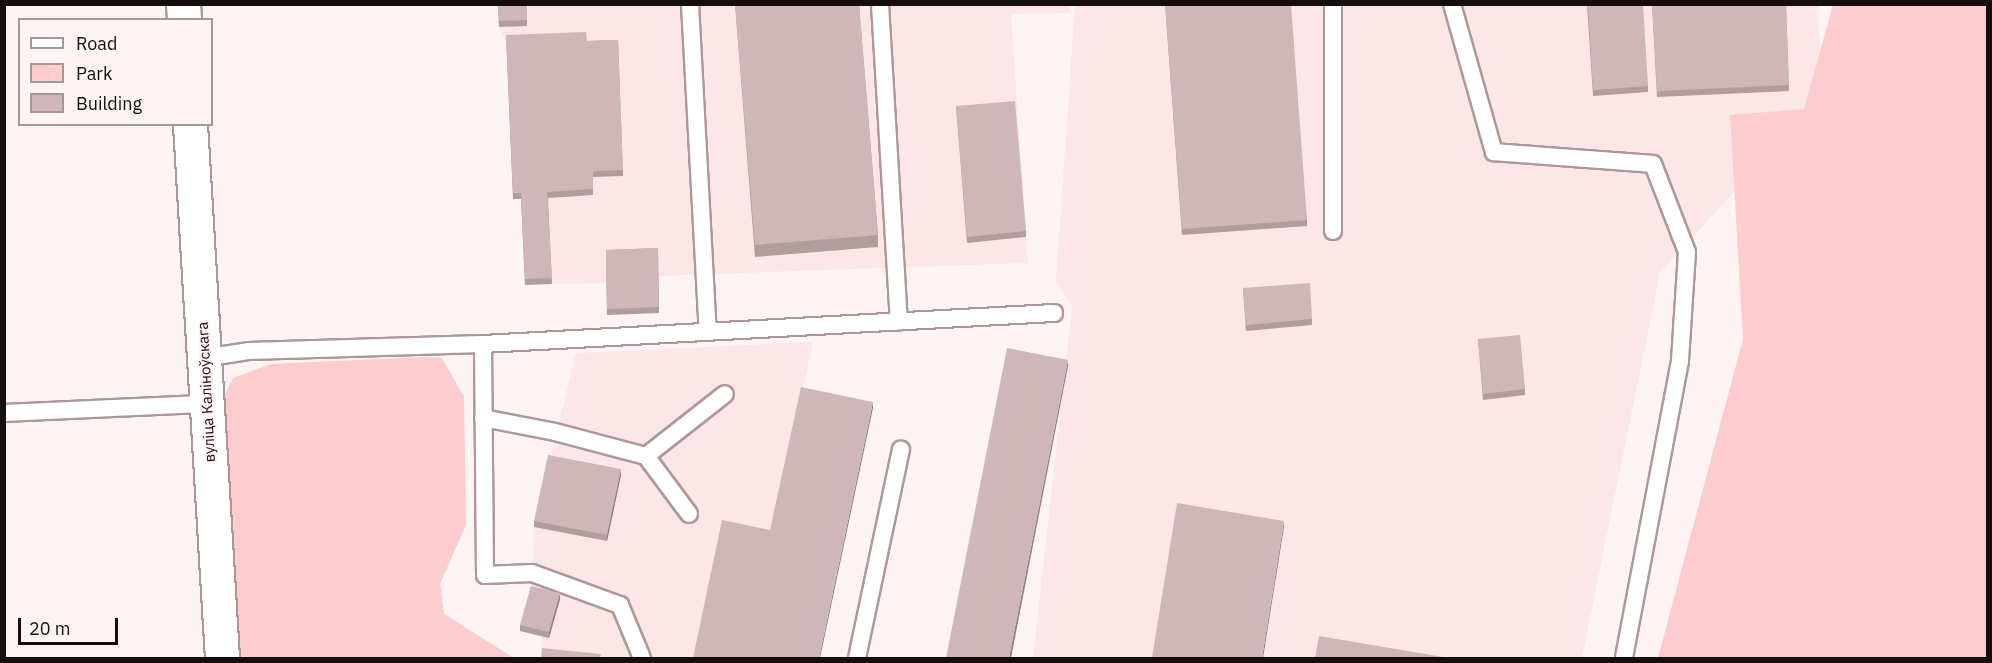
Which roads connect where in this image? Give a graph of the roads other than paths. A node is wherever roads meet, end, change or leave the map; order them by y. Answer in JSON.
{"nodes":[{"id":1,"x":690,"y":4,"type":"edge"},
{"id":2,"x":880,"y":4,"type":"edge"},
{"id":3,"x":1333,"y":4,"type":"edge"},
{"id":4,"x":1452,"y":4,"type":"edge"},
{"id":5,"x":190,"y":126,"type":"edge"},
{"id":6,"x":1333,"y":231,"type":"dead end"},
{"id":7,"x":1054,"y":313,"type":"dead end"},
{"id":8,"x":899,"y":321,"type":"junction"},
{"id":9,"x":708,"y":332,"type":"junction"},
{"id":10,"x":483,"y":344,"type":"junction"},
{"id":11,"x":204,"y":358,"type":"junction"},
{"id":12,"x":725,"y":394,"type":"dead end"},
{"id":13,"x":205,"y":404,"type":"junction"},
{"id":14,"x":4,"y":413,"type":"edge"},
{"id":15,"x":483,"y":418,"type":"junction"},
{"id":16,"x":902,"y":450,"type":"dead end"},
{"id":17,"x":646,"y":456,"type":"junction"},
{"id":18,"x":689,"y":514,"type":"dead end"},
{"id":19,"x":222,"y":658,"type":"edge"},
{"id":20,"x":642,"y":658,"type":"edge"},
{"id":21,"x":857,"y":658,"type":"edge"},
{"id":22,"x":1624,"y":658,"type":"edge"}],
"edges":[{"from":1,"to":9,"type":"lane"},
{"from":2,"to":8,"type":"lane"},
{"from":3,"to":6,"type":"lane"},
{"from":4,"to":22,"type":"lane"},
{"from":5,"to":11,"type":"street","name":"вуліца Каліноўскага"},
{"from":7,"to":8,"type":"lane"},
{"from":8,"to":9,"type":"lane"},
{"from":9,"to":10,"type":"lane"},
{"from":10,"to":11,"type":"lane"},
{"from":10,"to":15,"type":"lane"},
{"from":11,"to":13,"type":"street","name":"вуліца Каліноўскага"},
{"from":12,"to":17,"type":"lane"},
{"from":13,"to":14,"type":"lane"},
{"from":13,"to":19,"type":"street","name":"вуліца Каліноўскага"},
{"from":15,"to":17,"type":"lane"},
{"from":15,"to":20,"type":"lane"},
{"from":16,"to":21,"type":"lane"},
{"from":17,"to":18,"type":"lane"}]}
